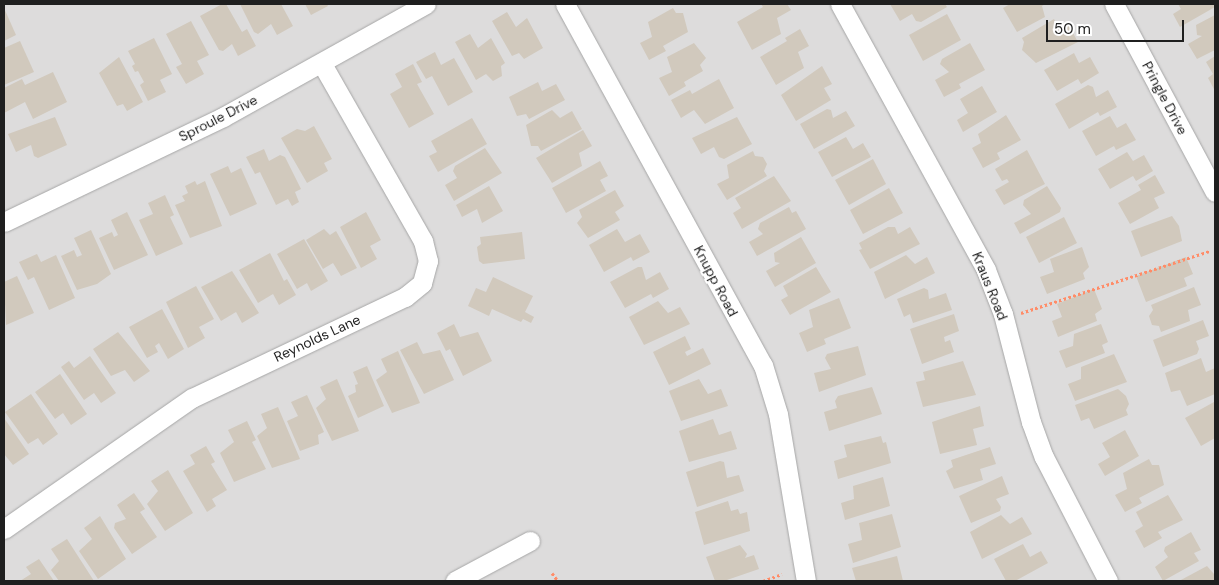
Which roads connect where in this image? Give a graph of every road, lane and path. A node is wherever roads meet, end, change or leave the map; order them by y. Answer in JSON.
{"nodes":[{"id":1,"x":426,"y":4,"type":"edge"},
{"id":2,"x":564,"y":4,"type":"edge"},
{"id":3,"x":840,"y":4,"type":"edge"},
{"id":4,"x":1114,"y":4,"type":"edge"},
{"id":5,"x":322,"y":64,"type":"junction"},
{"id":6,"x":1215,"y":192,"type":"edge"},
{"id":7,"x":4,"y":222,"type":"edge"},
{"id":8,"x":1210,"y":250,"type":"dead end"},
{"id":9,"x":1004,"y":319,"type":"junction"},
{"id":10,"x":4,"y":529,"type":"edge"},
{"id":11,"x":530,"y":541,"type":"dead end"},
{"id":12,"x":552,"y":573,"type":"dead end"},
{"id":13,"x":782,"y":574,"type":"dead end"},
{"id":14,"x":455,"y":581,"type":"edge"},
{"id":15,"x":558,"y":581,"type":"edge"},
{"id":16,"x":763,"y":581,"type":"edge"},
{"id":17,"x":806,"y":581,"type":"edge"},
{"id":18,"x":1108,"y":581,"type":"edge"}],
"edges":[{"from":1,"to":5,"type":"street","name":"Sproule Drive"},
{"from":2,"to":17,"type":"street","name":"Knupp Road"},
{"from":3,"to":9,"type":"street","name":"Kraus Road"},
{"from":4,"to":6,"type":"street","name":"Pringle Drive"},
{"from":5,"to":7,"type":"street","name":"Sproule Drive"},
{"from":5,"to":10,"type":"street","name":"Reynolds Lane"},
{"from":8,"to":9,"type":"path"},
{"from":9,"to":18,"type":"street","name":"Kraus Road"},
{"from":11,"to":14,"type":"street"},
{"from":12,"to":15,"type":"path"},
{"from":13,"to":16,"type":"path"}]}
